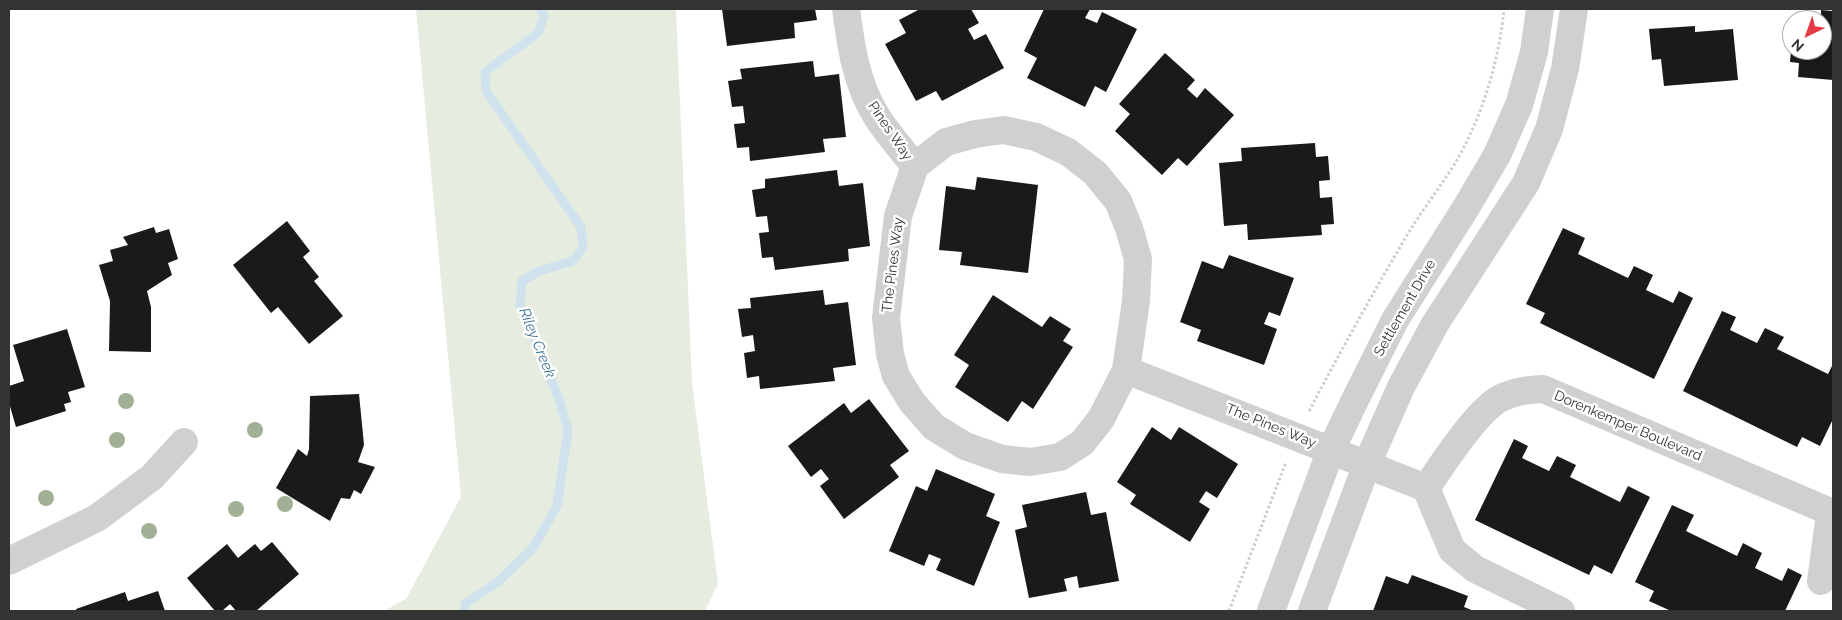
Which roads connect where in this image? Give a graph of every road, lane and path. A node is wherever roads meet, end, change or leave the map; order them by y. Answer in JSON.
{"nodes":[{"id":1,"x":846,"y":9,"type":"edge"},
{"id":2,"x":1540,"y":9,"type":"edge"},
{"id":3,"x":1574,"y":9,"type":"edge"},
{"id":4,"x":915,"y":166,"type":"junction"},
{"id":5,"x":1126,"y":370,"type":"junction"},
{"id":6,"x":184,"y":442,"type":"dead end"},
{"id":7,"x":1331,"y":450,"type":"junction"},
{"id":8,"x":1367,"y":464,"type":"junction"},
{"id":9,"x":1426,"y":488,"type":"junction"},
{"id":10,"x":1832,"y":513,"type":"edge"},
{"id":11,"x":9,"y":561,"type":"edge"},
{"id":12,"x":1821,"y":581,"type":"dead end"},
{"id":13,"x":1271,"y":611,"type":"edge"},
{"id":14,"x":1312,"y":611,"type":"edge"},
{"id":15,"x":1561,"y":611,"type":"edge"}],
"edges":[{"from":1,"to":4,"type":"street","name":"Pines Way"},
{"from":2,"to":7,"type":"street","name":"Settlement Drive"},
{"from":3,"to":8,"type":"street"},
{"from":4,"to":5,"type":"street","name":"The Pines Way"},
{"from":4,"to":5,"type":"street","name":"The Pines Way"},
{"from":5,"to":7,"type":"street","name":"The Pines Way"},
{"from":6,"to":11,"type":"street"},
{"from":7,"to":8,"type":"street"},
{"from":7,"to":13,"type":"street","name":"Settlement Drive"},
{"from":8,"to":9,"type":"street"},
{"from":8,"to":14,"type":"street"},
{"from":9,"to":10,"type":"street","name":"Dorenkemper Boulevard"},
{"from":9,"to":15,"type":"street"},
{"from":10,"to":12,"type":"street"}]}
